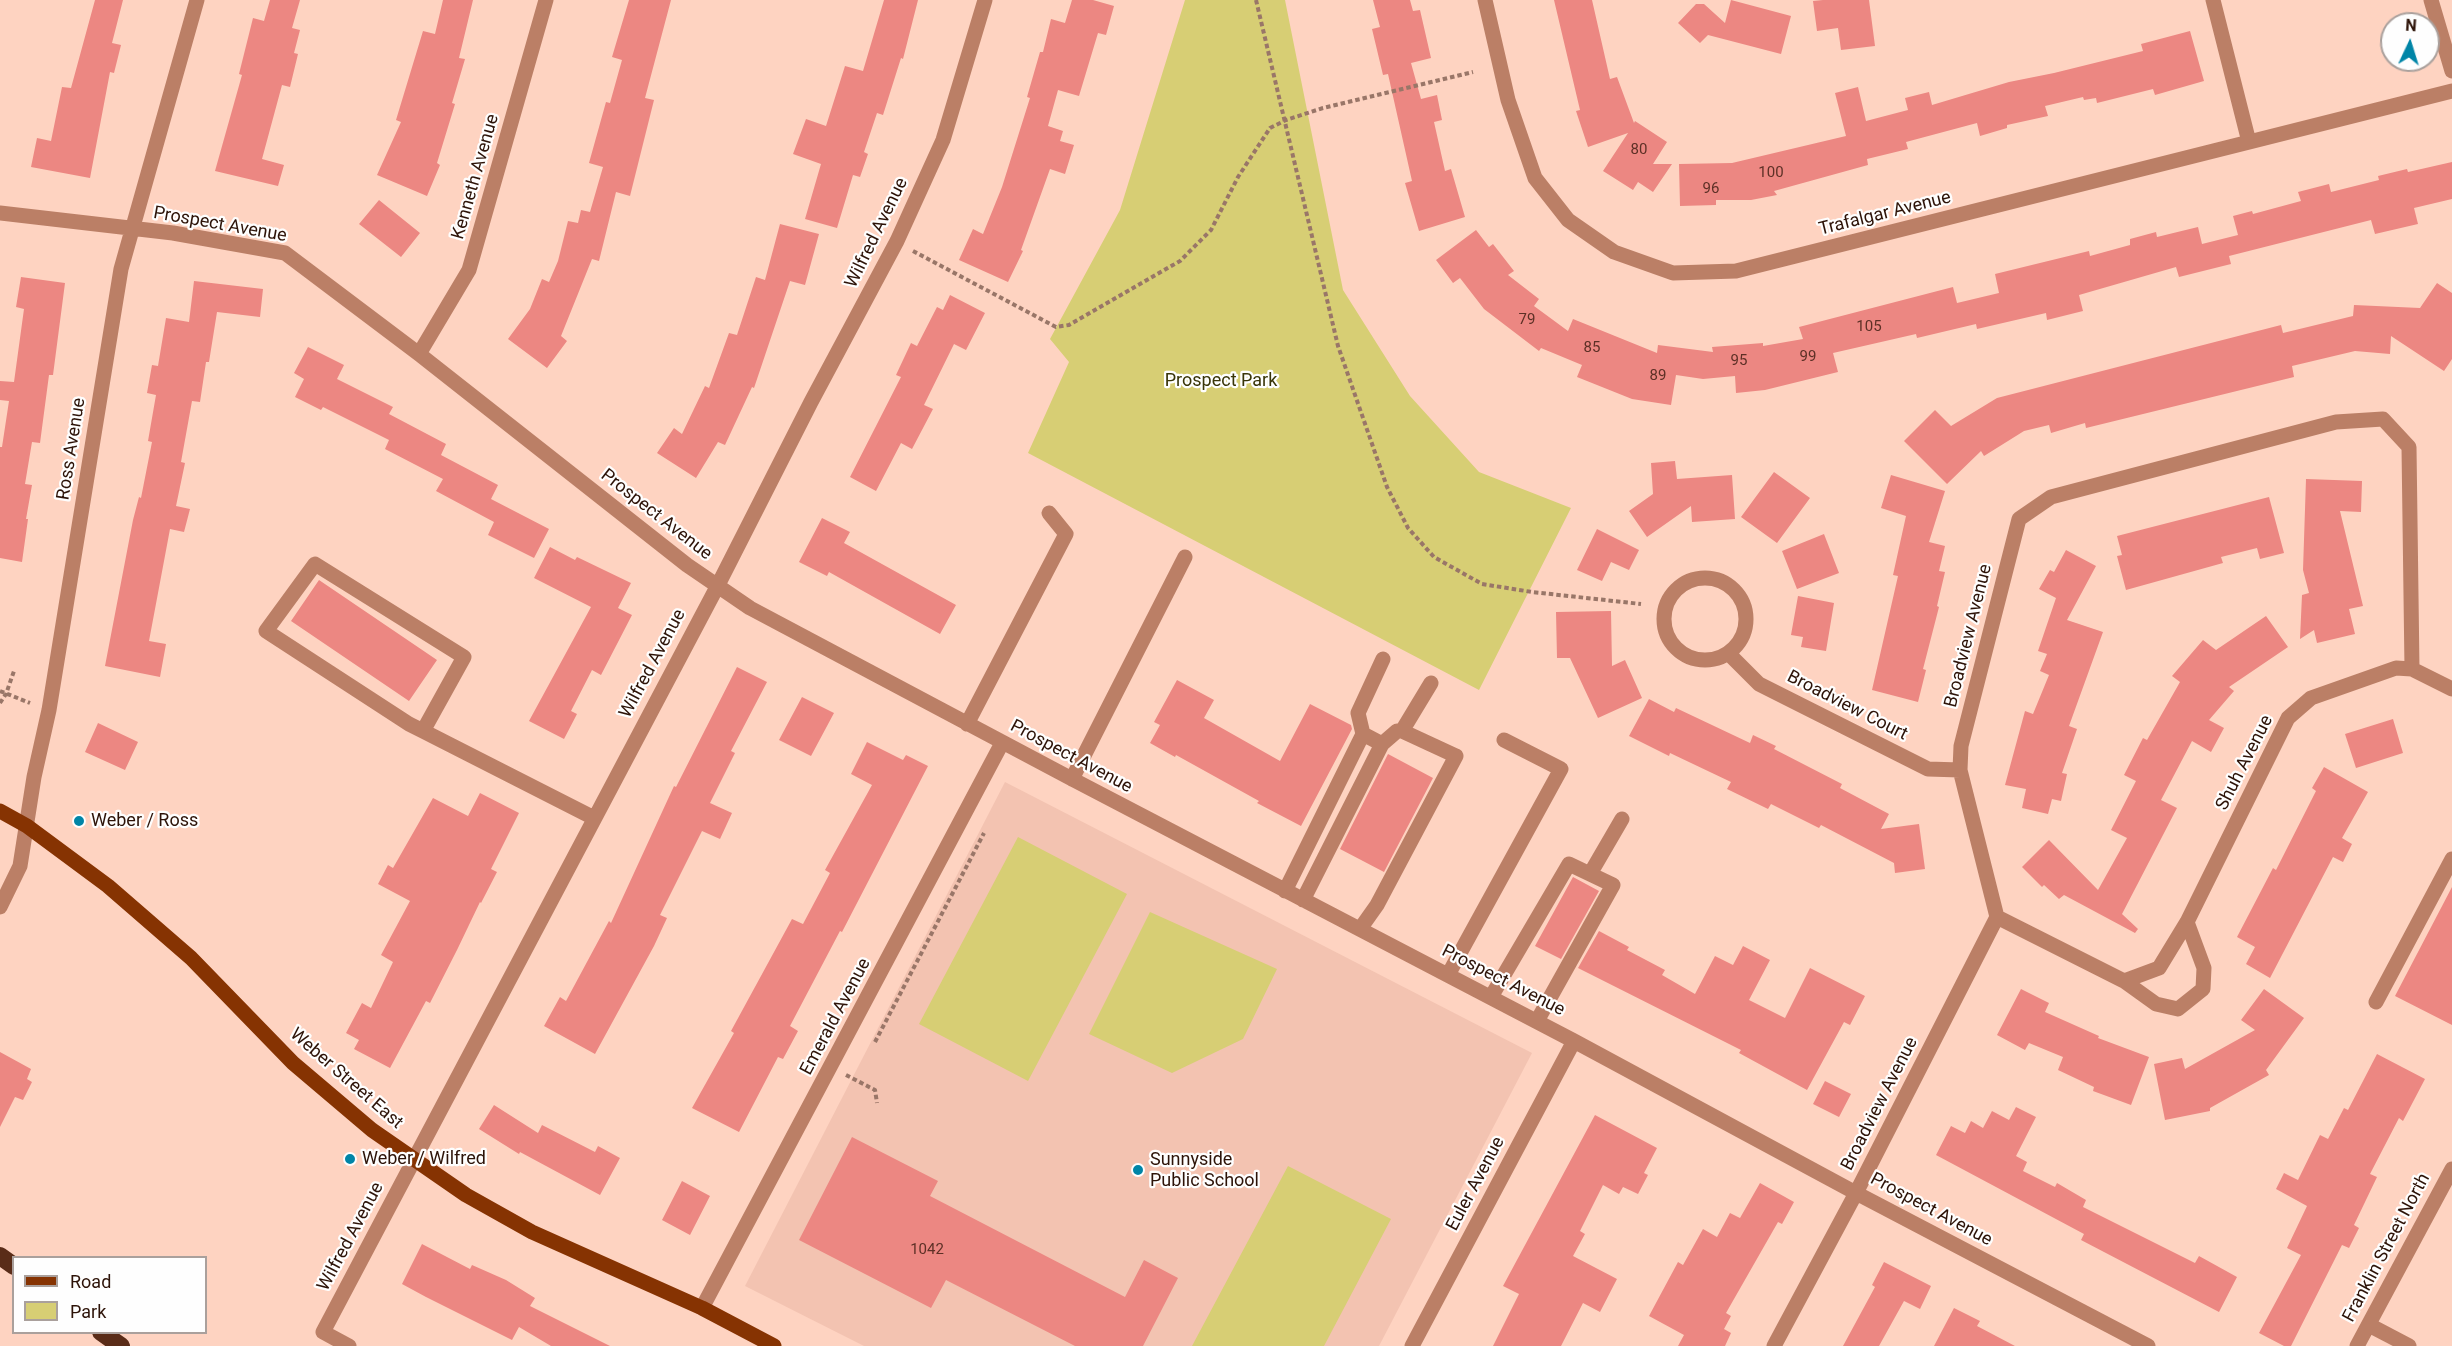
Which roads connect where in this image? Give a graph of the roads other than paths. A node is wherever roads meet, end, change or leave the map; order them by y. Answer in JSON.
{"nodes":[{"id":1,"x":197,"y":0,"type":"edge"},
{"id":2,"x":546,"y":0,"type":"edge"},
{"id":3,"x":985,"y":0,"type":"edge"},
{"id":4,"x":1485,"y":0,"type":"edge"},
{"id":5,"x":2213,"y":0,"type":"edge"},
{"id":6,"x":2431,"y":0,"type":"edge"},
{"id":7,"x":2452,"y":71,"type":"edge"},
{"id":8,"x":2452,"y":91,"type":"edge"},
{"id":9,"x":2249,"y":142,"type":"junction"},
{"id":10,"x":0,"y":213,"type":"edge"},
{"id":11,"x":131,"y":229,"type":"junction"},
{"id":12,"x":419,"y":354,"type":"junction"},
{"id":13,"x":1049,"y":513,"type":"dead end"},
{"id":14,"x":1185,"y":557,"type":"dead end"},
{"id":15,"x":717,"y":587,"type":"junction"},
{"id":16,"x":1728,"y":653,"type":"junction"},
{"id":17,"x":1383,"y":659,"type":"dead end"},
{"id":18,"x":2412,"y":669,"type":"junction"},
{"id":19,"x":1431,"y":683,"type":"dead end"},
{"id":20,"x":2452,"y":689,"type":"edge"},
{"id":21,"x":967,"y":724,"type":"junction"},
{"id":22,"x":1402,"y":730,"type":"junction"},
{"id":23,"x":423,"y":731,"type":"junction"},
{"id":24,"x":1363,"y":734,"type":"junction"},
{"id":25,"x":1504,"y":740,"type":"dead end"},
{"id":26,"x":1002,"y":743,"type":"junction"},
{"id":27,"x":1382,"y":744,"type":"junction"},
{"id":28,"x":1960,"y":770,"type":"junction"},
{"id":29,"x":1071,"y":780,"type":"junction"},
{"id":30,"x":0,"y":811,"type":"edge"},
{"id":31,"x":594,"y":818,"type":"junction"},
{"id":32,"x":1622,"y":819,"type":"dead end"},
{"id":33,"x":27,"y":826,"type":"junction"},
{"id":34,"x":2452,"y":859,"type":"edge"},
{"id":35,"x":1590,"y":874,"type":"junction"},
{"id":36,"x":1285,"y":891,"type":"junction"},
{"id":37,"x":1303,"y":900,"type":"junction"},
{"id":38,"x":0,"y":907,"type":"edge"},
{"id":39,"x":1997,"y":917,"type":"junction"},
{"id":40,"x":2187,"y":922,"type":"junction"},
{"id":41,"x":1360,"y":929,"type":"junction"},
{"id":42,"x":1448,"y":975,"type":"junction"},
{"id":43,"x":2124,"y":981,"type":"junction"},
{"id":44,"x":1491,"y":997,"type":"junction"},
{"id":45,"x":2376,"y":1002,"type":"dead end"},
{"id":46,"x":1537,"y":1021,"type":"junction"},
{"id":47,"x":1574,"y":1041,"type":"junction"},
{"id":48,"x":414,"y":1159,"type":"junction"},
{"id":49,"x":2452,"y":1169,"type":"edge"},
{"id":50,"x":1856,"y":1193,"type":"junction"},
{"id":51,"x":702,"y":1308,"type":"junction"},
{"id":52,"x":2368,"y":1325,"type":"junction"},
{"id":53,"x":104,"y":1334,"type":"edge"},
{"id":54,"x":121,"y":1346,"type":"edge"},
{"id":55,"x":349,"y":1346,"type":"edge"},
{"id":56,"x":774,"y":1346,"type":"edge"},
{"id":57,"x":1412,"y":1346,"type":"edge"},
{"id":58,"x":1774,"y":1346,"type":"edge"},
{"id":59,"x":2148,"y":1346,"type":"edge"},
{"id":60,"x":2357,"y":1346,"type":"edge"},
{"id":61,"x":2409,"y":1346,"type":"edge"}],
"edges":[{"from":1,"to":11,"type":"street","name":"Ross Avenue"},
{"from":2,"to":12,"type":"street","name":"Kenneth Avenue"},
{"from":3,"to":15,"type":"street","name":"Wilfred Avenue"},
{"from":4,"to":9,"type":"street","name":"Trafalgar Avenue"},
{"from":5,"to":9,"type":"street"},
{"from":6,"to":7,"type":"street"},
{"from":8,"to":9,"type":"street","name":"Trafalgar Avenue"},
{"from":10,"to":11,"type":"street","name":"Prospect Avenue"},
{"from":11,"to":12,"type":"street","name":"Prospect Avenue"},
{"from":11,"to":33,"type":"street","name":"Ross Avenue"},
{"from":12,"to":15,"type":"street","name":"Prospect Avenue"},
{"from":13,"to":21,"type":"street"},
{"from":14,"to":29,"type":"street"},
{"from":15,"to":21,"type":"street","name":"Prospect Avenue"},
{"from":15,"to":31,"type":"street","name":"Wilfred Avenue"},
{"from":16,"to":16,"type":"street"},
{"from":16,"to":28,"type":"street","name":"Broadview Court"},
{"from":17,"to":24,"type":"street"},
{"from":18,"to":20,"type":"street"},
{"from":18,"to":28,"type":"street","name":"Broadview Avenue"},
{"from":18,"to":40,"type":"street","name":"Shuh Avenue"},
{"from":19,"to":22,"type":"street"},
{"from":21,"to":26,"type":"street","name":"Prospect Avenue"},
{"from":22,"to":27,"type":"street"},
{"from":22,"to":41,"type":"street"},
{"from":23,"to":23,"type":"street"},
{"from":23,"to":31,"type":"street"},
{"from":24,"to":27,"type":"street"},
{"from":24,"to":36,"type":"street"},
{"from":25,"to":42,"type":"street"},
{"from":26,"to":29,"type":"street","name":"Prospect Avenue"},
{"from":26,"to":51,"type":"street","name":"Emerald Avenue"},
{"from":27,"to":37,"type":"street"},
{"from":28,"to":39,"type":"street","name":"Broadview Avenue"},
{"from":29,"to":36,"type":"street","name":"Prospect Avenue"},
{"from":30,"to":33,"type":"main road","name":"Weber Street East"},
{"from":31,"to":48,"type":"street","name":"Wilfred Avenue"},
{"from":32,"to":35,"type":"street"},
{"from":33,"to":38,"type":"street","name":"Ross Avenue"},
{"from":33,"to":48,"type":"main road","name":"Weber Street East"},
{"from":34,"to":45,"type":"street"},
{"from":35,"to":44,"type":"street"},
{"from":35,"to":46,"type":"street"},
{"from":36,"to":37,"type":"street","name":"Prospect Avenue"},
{"from":37,"to":41,"type":"street","name":"Prospect Avenue"},
{"from":39,"to":43,"type":"street"},
{"from":39,"to":50,"type":"street","name":"Broadview Avenue"},
{"from":40,"to":43,"type":"street","name":"Shuh Avenue"},
{"from":40,"to":43,"type":"street"},
{"from":41,"to":42,"type":"street","name":"Prospect Avenue"},
{"from":42,"to":44,"type":"street","name":"Prospect Avenue"},
{"from":44,"to":46,"type":"street","name":"Prospect Avenue"},
{"from":46,"to":47,"type":"street","name":"Prospect Avenue"},
{"from":47,"to":50,"type":"street","name":"Prospect Avenue"},
{"from":47,"to":57,"type":"street","name":"Euler Avenue"},
{"from":48,"to":51,"type":"main road","name":"Weber Street East"},
{"from":48,"to":55,"type":"street","name":"Wilfred Avenue"},
{"from":49,"to":52,"type":"street","name":"Franklin Street North"},
{"from":50,"to":58,"type":"street","name":"Broadview Avenue"},
{"from":50,"to":59,"type":"street","name":"Prospect Avenue"},
{"from":51,"to":56,"type":"main road","name":"Weber Street East"},
{"from":52,"to":60,"type":"street","name":"Franklin Street North"},
{"from":52,"to":61,"type":"street"},
{"from":53,"to":54,"type":"highway"}]}
